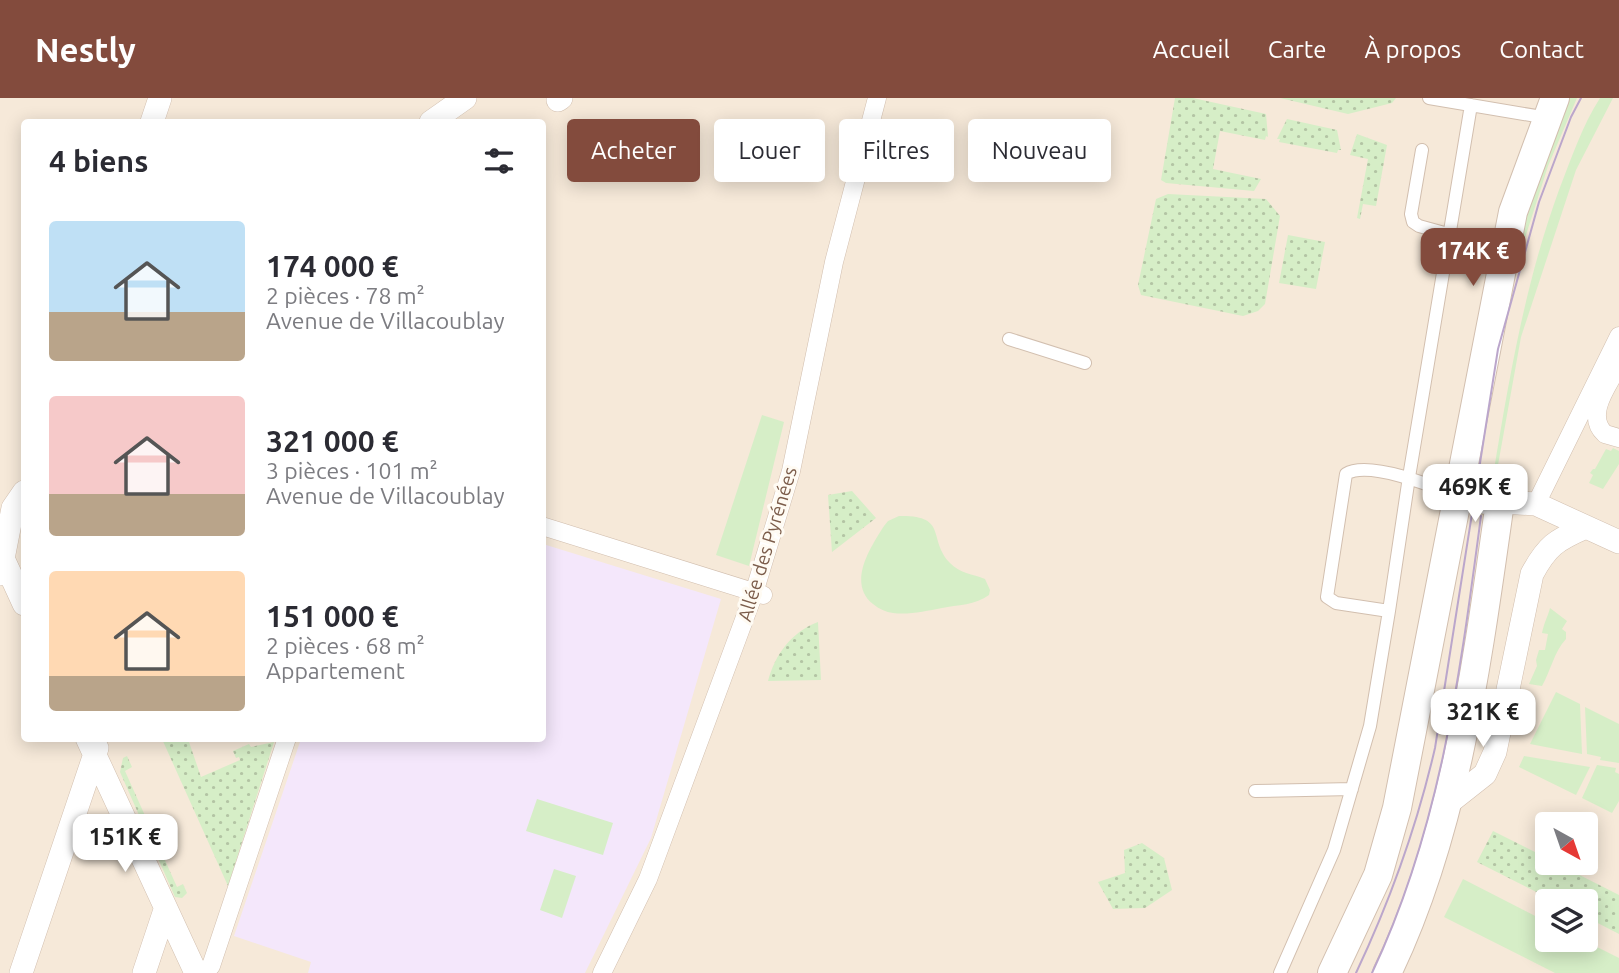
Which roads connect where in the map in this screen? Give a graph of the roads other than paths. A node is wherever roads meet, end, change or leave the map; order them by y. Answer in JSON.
{"nodes":[{"id":1,"x":160,"y":98,"type":"edge"},
{"id":2,"x":465,"y":98,"type":"edge"},
{"id":3,"x":877,"y":98,"type":"edge"},
{"id":4,"x":1429,"y":98,"type":"edge"},
{"id":5,"x":1471,"y":105,"type":"junction"},
{"id":6,"x":1551,"y":108,"type":"edge"},
{"id":7,"x":435,"y":112,"type":"edge"},
{"id":8,"x":153,"y":119,"type":"edge"},
{"id":9,"x":1422,"y":150,"type":"dead end"},
{"id":10,"x":1448,"y":234,"type":"junction"},
{"id":11,"x":1619,"y":336,"type":"edge"},
{"id":12,"x":1009,"y":339,"type":"dead end"},
{"id":13,"x":1085,"y":363,"type":"dead end"},
{"id":14,"x":1619,"y":365,"type":"edge"},
{"id":15,"x":1619,"y":438,"type":"edge"},
{"id":16,"x":1409,"y":477,"type":"junction"},
{"id":17,"x":1457,"y":495,"type":"junction"},
{"id":18,"x":21,"y":496,"type":"edge"},
{"id":19,"x":1500,"y":502,"type":"junction"},
{"id":20,"x":1536,"y":504,"type":"junction"},
{"id":21,"x":546,"y":527,"type":"edge"},
{"id":22,"x":1586,"y":527,"type":"junction"},
{"id":23,"x":1617,"y":536,"type":"edge"},
{"id":24,"x":1,"y":562,"type":"edge"},
{"id":25,"x":759,"y":594,"type":"junction"},
{"id":26,"x":21,"y":599,"type":"edge"},
{"id":27,"x":1389,"y":611,"type":"junction"},
{"id":28,"x":287,"y":742,"type":"edge"},
{"id":29,"x":94,"y":744,"type":"edge"},
{"id":30,"x":1352,"y":789,"type":"junction"},
{"id":31,"x":1255,"y":791,"type":"dead end"},
{"id":32,"x":1447,"y":804,"type":"junction"},
{"id":33,"x":165,"y":910,"type":"junction"},
{"id":34,"x":21,"y":973,"type":"edge"},
{"id":35,"x":144,"y":973,"type":"edge"},
{"id":36,"x":198,"y":973,"type":"edge"},
{"id":37,"x":602,"y":973,"type":"edge"},
{"id":38,"x":1280,"y":973,"type":"edge"},
{"id":39,"x":1332,"y":973,"type":"edge"},
{"id":40,"x":1387,"y":973,"type":"edge"}],
"edges":[{"from":1,"to":8,"type":"street"},
{"from":2,"to":7,"type":"street"},
{"from":3,"to":25,"type":"street","name":"Allée des Pyrénées"},
{"from":4,"to":5,"type":"lane"},
{"from":5,"to":6,"type":"lane"},
{"from":5,"to":10,"type":"lane"},
{"from":6,"to":17,"type":"street"},
{"from":9,"to":10,"type":"lane"},
{"from":10,"to":16,"type":"lane"},
{"from":11,"to":20,"type":"street"},
{"from":12,"to":13,"type":"lane"},
{"from":14,"to":15,"type":"street"},
{"from":16,"to":17,"type":"lane"},
{"from":16,"to":27,"type":"lane"},
{"from":16,"to":27,"type":"lane"},
{"from":17,"to":19,"type":"street"},
{"from":17,"to":39,"type":"street"},
{"from":18,"to":24,"type":"street"},
{"from":19,"to":20,"type":"street"},
{"from":19,"to":32,"type":"street"},
{"from":20,"to":22,"type":"street"},
{"from":21,"to":25,"type":"street"},
{"from":22,"to":23,"type":"street"},
{"from":22,"to":32,"type":"street"},
{"from":24,"to":26,"type":"street"},
{"from":25,"to":37,"type":"street","name":"Allée des Pyrénées"},
{"from":27,"to":30,"type":"lane"},
{"from":28,"to":36,"type":"street"},
{"from":29,"to":33,"type":"street"},
{"from":29,"to":34,"type":"street"},
{"from":30,"to":31,"type":"lane"},
{"from":30,"to":38,"type":"lane"},
{"from":32,"to":40,"type":"street"},
{"from":33,"to":35,"type":"street"},
{"from":33,"to":36,"type":"street"}]}
